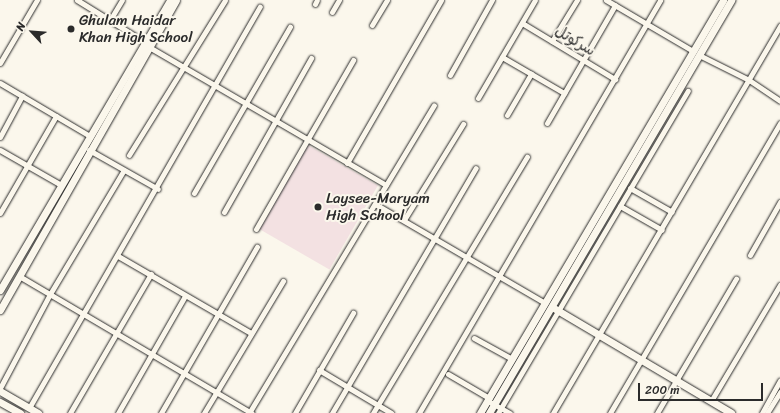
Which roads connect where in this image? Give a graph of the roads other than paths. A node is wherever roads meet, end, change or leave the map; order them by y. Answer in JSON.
{"nodes":[{"id":1,"x":37,"y":0,"type":"edge"},
{"id":2,"x":122,"y":0,"type":"edge"},
{"id":3,"x":170,"y":0,"type":"edge"},
{"id":4,"x":176,"y":0,"type":"edge"},
{"id":5,"x":225,"y":0,"type":"edge"},
{"id":6,"x":339,"y":0,"type":"edge"},
{"id":7,"x":387,"y":0,"type":"edge"},
{"id":8,"x":441,"y":0,"type":"edge"},
{"id":9,"x":492,"y":0,"type":"edge"},
{"id":10,"x":535,"y":0,"type":"edge"},
{"id":11,"x":577,"y":0,"type":"edge"},
{"id":12,"x":608,"y":0,"type":"edge"},
{"id":13,"x":660,"y":0,"type":"edge"},
{"id":14,"x":723,"y":0,"type":"edge"},
{"id":15,"x":731,"y":0,"type":"edge"},
{"id":16,"x":79,"y":1,"type":"edge"},
{"id":17,"x":615,"y":5,"type":"junction"},
{"id":18,"x":260,"y":7,"type":"dead end"},
{"id":19,"x":332,"y":12,"type":"dead end"},
{"id":20,"x":110,"y":20,"type":"junction"},
{"id":21,"x":648,"y":22,"type":"junction"},
{"id":22,"x":522,"y":23,"type":"junction"},
{"id":23,"x":372,"y":25,"type":"dead end"},
{"id":24,"x":780,"y":26,"type":"edge"},
{"id":25,"x":290,"y":27,"type":"dead end"},
{"id":26,"x":552,"y":41,"type":"junction"},
{"id":27,"x":147,"y":44,"type":"junction"},
{"id":28,"x":696,"y":53,"type":"junction"},
{"id":29,"x":502,"y":57,"type":"junction"},
{"id":30,"x":311,"y":58,"type":"dead end"},
{"id":31,"x":353,"y":60,"type":"dead end"},
{"id":32,"x":584,"y":60,"type":"junction"},
{"id":33,"x":0,"y":63,"type":"edge"},
{"id":34,"x":184,"y":67,"type":"junction"},
{"id":35,"x":531,"y":74,"type":"junction"},
{"id":36,"x":450,"y":76,"type":"dead end"},
{"id":37,"x":616,"y":79,"type":"junction"},
{"id":38,"x":126,"y":80,"type":"junction"},
{"id":39,"x":750,"y":80,"type":"junction"},
{"id":40,"x":0,"y":83,"type":"edge"},
{"id":41,"x":214,"y":86,"type":"junction"},
{"id":42,"x":688,"y":91,"type":"dead end"},
{"id":43,"x":564,"y":93,"type":"junction"},
{"id":44,"x":22,"y":96,"type":"junction"},
{"id":45,"x":478,"y":98,"type":"dead end"},
{"id":46,"x":780,"y":101,"type":"edge"},
{"id":47,"x":244,"y":104,"type":"junction"},
{"id":48,"x":434,"y":105,"type":"dead end"},
{"id":49,"x":507,"y":115,"type":"dead end"},
{"id":50,"x":56,"y":116,"type":"junction"},
{"id":51,"x":275,"y":122,"type":"junction"},
{"id":52,"x":780,"y":123,"type":"edge"},
{"id":53,"x":463,"y":124,"type":"dead end"},
{"id":54,"x":547,"y":124,"type":"dead end"},
{"id":55,"x":90,"y":136,"type":"junction"},
{"id":56,"x":0,"y":137,"type":"edge"},
{"id":57,"x":307,"y":140,"type":"junction"},
{"id":58,"x":0,"y":150,"type":"edge"},
{"id":59,"x":90,"y":150,"type":"junction"},
{"id":60,"x":129,"y":155,"type":"dead end"},
{"id":61,"x":527,"y":157,"type":"dead end"},
{"id":62,"x":347,"y":163,"type":"junction"},
{"id":63,"x":27,"y":165,"type":"junction"},
{"id":64,"x":476,"y":168,"type":"dead end"},
{"id":65,"x":124,"y":170,"type":"junction"},
{"id":66,"x":61,"y":185,"type":"junction"},
{"id":67,"x":386,"y":185,"type":"junction"},
{"id":68,"x":630,"y":188,"type":"junction"},
{"id":69,"x":158,"y":189,"type":"junction"},
{"id":70,"x":194,"y":193,"type":"dead end"},
{"id":71,"x":780,"y":202,"type":"edge"},
{"id":72,"x":375,"y":204,"type":"junction"},
{"id":73,"x":620,"y":206,"type":"junction"},
{"id":74,"x":224,"y":212,"type":"dead end"},
{"id":75,"x":672,"y":212,"type":"junction"},
{"id":76,"x":0,"y":213,"type":"edge"},
{"id":77,"x":404,"y":220,"type":"junction"},
{"id":78,"x":256,"y":229,"type":"dead end"},
{"id":79,"x":662,"y":230,"type":"junction"},
{"id":80,"x":436,"y":239,"type":"junction"},
{"id":81,"x":257,"y":248,"type":"dead end"},
{"id":82,"x":750,"y":255,"type":"dead end"},
{"id":83,"x":118,"y":256,"type":"junction"},
{"id":84,"x":466,"y":257,"type":"junction"},
{"id":85,"x":151,"y":274,"type":"junction"},
{"id":86,"x":498,"y":275,"type":"junction"},
{"id":87,"x":19,"y":276,"type":"junction"},
{"id":88,"x":736,"y":279,"type":"dead end"},
{"id":89,"x":283,"y":281,"type":"dead end"},
{"id":90,"x":780,"y":285,"type":"edge"},
{"id":91,"x":0,"y":290,"type":"edge"},
{"id":92,"x":50,"y":294,"type":"junction"},
{"id":93,"x":185,"y":296,"type":"junction"},
{"id":94,"x":552,"y":307,"type":"junction"},
{"id":95,"x":0,"y":310,"type":"edge"},
{"id":96,"x":217,"y":313,"type":"junction"},
{"id":97,"x":353,"y":313,"type":"dead end"},
{"id":98,"x":83,"y":314,"type":"junction"},
{"id":99,"x":251,"y":333,"type":"junction"},
{"id":100,"x":117,"y":334,"type":"junction"},
{"id":101,"x":600,"y":336,"type":"junction"},
{"id":102,"x":474,"y":338,"type":"dead end"},
{"id":103,"x":523,"y":349,"type":"junction"},
{"id":104,"x":150,"y":354,"type":"junction"},
{"id":105,"x":512,"y":359,"type":"junction"},
{"id":106,"x":641,"y":360,"type":"junction"},
{"id":107,"x":319,"y":370,"type":"junction"},
{"id":108,"x":184,"y":373,"type":"junction"},
{"id":109,"x":448,"y":374,"type":"dead end"},
{"id":110,"x":676,"y":381,"type":"junction"},
{"id":111,"x":780,"y":381,"type":"edge"},
{"id":112,"x":347,"y":387,"type":"junction"},
{"id":113,"x":0,"y":388,"type":"edge"},
{"id":114,"x":0,"y":391,"type":"edge"},
{"id":115,"x":216,"y":392,"type":"junction"},
{"id":116,"x":780,"y":392,"type":"edge"},
{"id":117,"x":711,"y":401,"type":"junction"},
{"id":118,"x":0,"y":402,"type":"edge"},
{"id":119,"x":378,"y":405,"type":"junction"},
{"id":120,"x":494,"y":405,"type":"edge"},
{"id":121,"x":29,"y":408,"type":"junction"},
{"id":122,"x":20,"y":413,"type":"edge"},
{"id":123,"x":38,"y":413,"type":"edge"},
{"id":124,"x":70,"y":413,"type":"edge"},
{"id":125,"x":118,"y":413,"type":"edge"},
{"id":126,"x":161,"y":413,"type":"edge"},
{"id":127,"x":204,"y":413,"type":"edge"},
{"id":128,"x":250,"y":413,"type":"edge"},
{"id":129,"x":295,"y":413,"type":"edge"},
{"id":130,"x":332,"y":413,"type":"edge"},
{"id":131,"x":373,"y":413,"type":"edge"},
{"id":132,"x":391,"y":413,"type":"edge"},
{"id":133,"x":419,"y":413,"type":"edge"},
{"id":134,"x":480,"y":413,"type":"edge"},
{"id":135,"x":489,"y":413,"type":"edge"},
{"id":136,"x":510,"y":413,"type":"edge"},
{"id":137,"x":553,"y":413,"type":"edge"},
{"id":138,"x":610,"y":413,"type":"edge"},
{"id":139,"x":657,"y":413,"type":"edge"},
{"id":140,"x":732,"y":413,"type":"edge"},
{"id":141,"x":762,"y":413,"type":"edge"},
{"id":142,"x":768,"y":413,"type":"edge"}],
"edges":[{"from":1,"to":33,"type":"street"},
{"from":2,"to":20,"type":"street"},
{"from":3,"to":27,"type":"main road"},
{"from":4,"to":27,"type":"main road"},
{"from":5,"to":34,"type":"street"},
{"from":6,"to":19,"type":"street"},
{"from":7,"to":23,"type":"street"},
{"from":8,"to":62,"type":"street"},
{"from":9,"to":36,"type":"street"},
{"from":10,"to":22,"type":"street"},
{"from":11,"to":26,"type":"street"},
{"from":12,"to":17,"type":"street"},
{"from":13,"to":21,"type":"street"},
{"from":14,"to":28,"type":"main road"},
{"from":15,"to":28,"type":"main road"},
{"from":16,"to":20,"type":"street"},
{"from":17,"to":21,"type":"street"},
{"from":17,"to":32,"type":"street"},
{"from":18,"to":41,"type":"street"},
{"from":20,"to":27,"type":"street"},
{"from":21,"to":28,"type":"street"},
{"from":21,"to":37,"type":"street"},
{"from":22,"to":26,"type":"street","name":"سرکوتل"},
{"from":22,"to":29,"type":"street"},
{"from":24,"to":39,"type":"street"},
{"from":25,"to":47,"type":"street"},
{"from":26,"to":32,"type":"street","name":"سرکوتل"},
{"from":27,"to":34,"type":"street"},
{"from":27,"to":38,"type":"main road"},
{"from":28,"to":39,"type":"street"},
{"from":28,"to":94,"type":"main road"},
{"from":29,"to":35,"type":"street"},
{"from":29,"to":45,"type":"street"},
{"from":30,"to":51,"type":"street"},
{"from":31,"to":57,"type":"street"},
{"from":32,"to":37,"type":"street","name":"سرکوتل"},
{"from":32,"to":43,"type":"street"},
{"from":34,"to":41,"type":"street"},
{"from":34,"to":60,"type":"street"},
{"from":35,"to":43,"type":"street"},
{"from":35,"to":49,"type":"street"},
{"from":37,"to":86,"type":"street"},
{"from":38,"to":55,"type":"main road"},
{"from":38,"to":59,"type":"main road"},
{"from":39,"to":46,"type":"street"},
{"from":39,"to":75,"type":"street"},
{"from":40,"to":44,"type":"street"},
{"from":41,"to":47,"type":"street"},
{"from":41,"to":69,"type":"street"},
{"from":42,"to":68,"type":"street"},
{"from":43,"to":54,"type":"street"},
{"from":44,"to":50,"type":"street"},
{"from":44,"to":56,"type":"street"},
{"from":47,"to":51,"type":"street"},
{"from":47,"to":70,"type":"street"},
{"from":48,"to":67,"type":"street"},
{"from":50,"to":55,"type":"street"},
{"from":50,"to":63,"type":"street"},
{"from":51,"to":57,"type":"street"},
{"from":51,"to":74,"type":"street"},
{"from":52,"to":106,"type":"street"},
{"from":53,"to":77,"type":"street"},
{"from":55,"to":66,"type":"main road"},
{"from":57,"to":62,"type":"street"},
{"from":57,"to":78,"type":"street"},
{"from":58,"to":63,"type":"street"},
{"from":59,"to":65,"type":"street"},
{"from":59,"to":87,"type":"main road"},
{"from":61,"to":84,"type":"street"},
{"from":62,"to":67,"type":"street"},
{"from":63,"to":66,"type":"street"},
{"from":63,"to":76,"type":"street"},
{"from":64,"to":80,"type":"street"},
{"from":65,"to":69,"type":"street"},
{"from":65,"to":92,"type":"street"},
{"from":66,"to":91,"type":"main road"},
{"from":67,"to":72,"type":"street"},
{"from":68,"to":73,"type":"street"},
{"from":68,"to":75,"type":"street"},
{"from":69,"to":83,"type":"street"},
{"from":71,"to":82,"type":"street"},
{"from":72,"to":77,"type":"street"},
{"from":72,"to":128,"type":"street"},
{"from":73,"to":79,"type":"street"},
{"from":73,"to":94,"type":"street"},
{"from":75,"to":79,"type":"street"},
{"from":77,"to":80,"type":"street"},
{"from":79,"to":101,"type":"street"},
{"from":80,"to":84,"type":"street"},
{"from":80,"to":112,"type":"street"},
{"from":81,"to":96,"type":"street"},
{"from":83,"to":85,"type":"street"},
{"from":83,"to":98,"type":"street"},
{"from":84,"to":86,"type":"street"},
{"from":84,"to":119,"type":"street"},
{"from":85,"to":93,"type":"street"},
{"from":85,"to":100,"type":"street"},
{"from":86,"to":94,"type":"street"},
{"from":86,"to":133,"type":"street"},
{"from":87,"to":92,"type":"street"},
{"from":87,"to":95,"type":"main road"},
{"from":88,"to":110,"type":"street"},
{"from":89,"to":99,"type":"street"},
{"from":90,"to":117,"type":"street"},
{"from":92,"to":98,"type":"street"},
{"from":92,"to":113,"type":"street"},
{"from":93,"to":96,"type":"street"},
{"from":93,"to":104,"type":"street"},
{"from":94,"to":101,"type":"main road"},
{"from":94,"to":103,"type":"main road"},
{"from":94,"to":120,"type":"street"},
{"from":96,"to":99,"type":"street"},
{"from":96,"to":108,"type":"street"},
{"from":97,"to":107,"type":"street"},
{"from":98,"to":100,"type":"street"},
{"from":98,"to":121,"type":"street"},
{"from":99,"to":115,"type":"street"},
{"from":100,"to":104,"type":"street"},
{"from":100,"to":124,"type":"street"},
{"from":101,"to":106,"type":"main road"},
{"from":101,"to":137,"type":"street"},
{"from":102,"to":105,"type":"street"},
{"from":103,"to":105,"type":"main road"},
{"from":103,"to":120,"type":"main road"},
{"from":104,"to":108,"type":"street"},
{"from":104,"to":125,"type":"street"},
{"from":105,"to":120,"type":"main road"},
{"from":106,"to":110,"type":"main road"},
{"from":106,"to":138,"type":"street"},
{"from":107,"to":112,"type":"street"},
{"from":107,"to":129,"type":"street"},
{"from":108,"to":115,"type":"street"},
{"from":108,"to":126,"type":"street"},
{"from":109,"to":120,"type":"street"},
{"from":110,"to":117,"type":"main road"},
{"from":110,"to":139,"type":"street"},
{"from":111,"to":141,"type":"street"},
{"from":112,"to":119,"type":"street"},
{"from":112,"to":130,"type":"street"},
{"from":114,"to":121,"type":"main road"},
{"from":115,"to":127,"type":"street"},
{"from":115,"to":128,"type":"street"},
{"from":116,"to":142,"type":"street"},
{"from":117,"to":140,"type":"main road"},
{"from":118,"to":122,"type":"main road"},
{"from":119,"to":131,"type":"street"},
{"from":119,"to":132,"type":"street"},
{"from":120,"to":134,"type":"main road"},
{"from":120,"to":135,"type":"main road"},
{"from":120,"to":136,"type":"street"},
{"from":121,"to":123,"type":"main road"}]}
